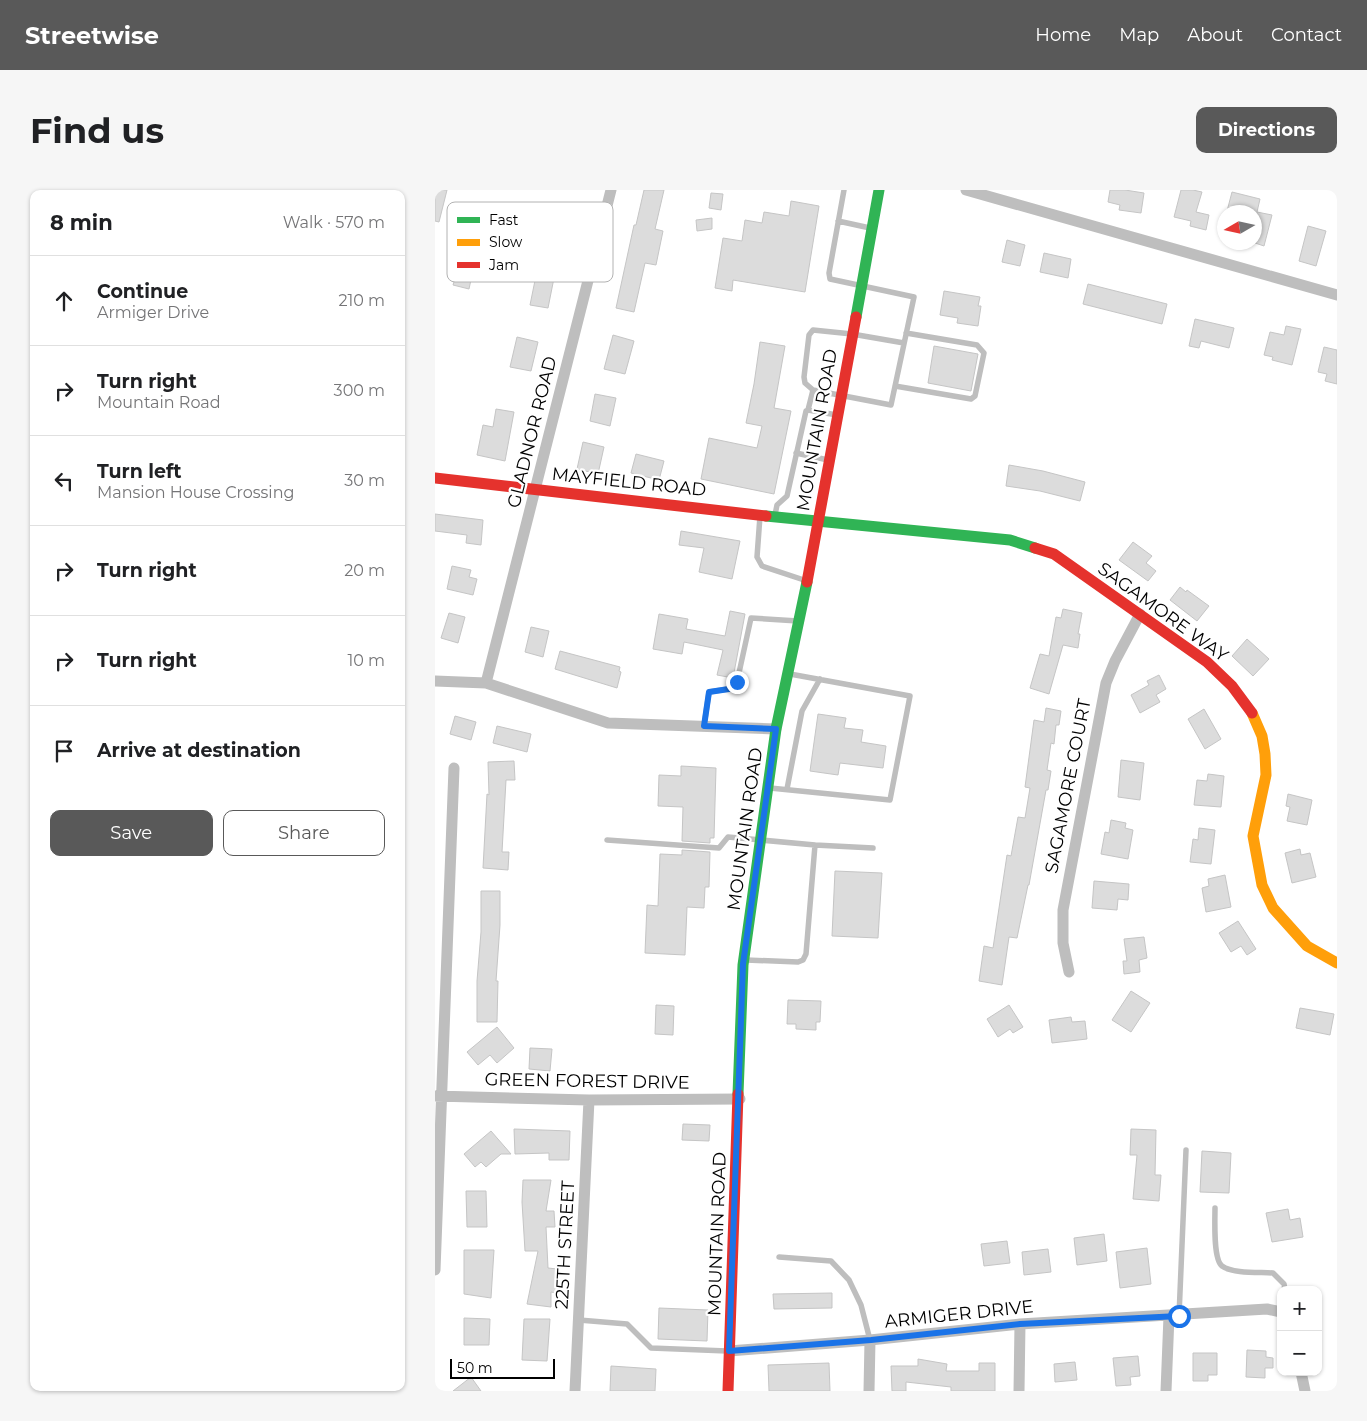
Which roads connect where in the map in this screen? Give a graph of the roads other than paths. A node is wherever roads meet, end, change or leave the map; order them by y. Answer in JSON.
{"nodes":[{"id":1,"x":843,"y":190,"type":"edge"},
{"id":2,"x":879,"y":190,"type":"edge"},
{"id":3,"x":966,"y":190,"type":"edge"},
{"id":4,"x":838,"y":221,"type":"junction"},
{"id":5,"x":872,"y":228,"type":"junction"},
{"id":6,"x":588,"y":282,"type":"edge"},
{"id":7,"x":861,"y":286,"type":"junction"},
{"id":8,"x":1337,"y":295,"type":"edge"},
{"id":9,"x":906,"y":333,"type":"junction"},
{"id":10,"x":853,"y":334,"type":"junction"},
{"id":11,"x":904,"y":343,"type":"junction"},
{"id":12,"x":895,"y":386,"type":"junction"},
{"id":13,"x":813,"y":390,"type":"junction"},
{"id":14,"x":841,"y":396,"type":"junction"},
{"id":15,"x":809,"y":410,"type":"junction"},
{"id":16,"x":838,"y":415,"type":"junction"},
{"id":17,"x":796,"y":453,"type":"junction"},
{"id":18,"x":830,"y":460,"type":"junction"},
{"id":19,"x":435,"y":478,"type":"edge"},
{"id":20,"x":535,"y":489,"type":"junction"},
{"id":21,"x":760,"y":515,"type":"junction"},
{"id":22,"x":775,"y":517,"type":"junction"},
{"id":23,"x":819,"y":522,"type":"junction"},
{"id":24,"x":807,"y":580,"type":"junction"},
{"id":25,"x":1140,"y":614,"type":"junction"},
{"id":26,"x":798,"y":621,"type":"junction"},
{"id":27,"x":787,"y":674,"type":"junction"},
{"id":28,"x":820,"y":679,"type":"junction"},
{"id":29,"x":435,"y":681,"type":"edge"},
{"id":30,"x":486,"y":683,"type":"junction"},
{"id":31,"x":704,"y":726,"type":"junction"},
{"id":32,"x":776,"y":729,"type":"junction"},
{"id":33,"x":454,"y":768,"type":"dead end"},
{"id":34,"x":768,"y":788,"type":"junction"},
{"id":35,"x":787,"y":790,"type":"junction"},
{"id":36,"x":761,"y":839,"type":"junction"},
{"id":37,"x":607,"y":840,"type":"dead end"},
{"id":38,"x":815,"y":845,"type":"junction"},
{"id":39,"x":873,"y":848,"type":"dead end"},
{"id":40,"x":744,"y":960,"type":"junction"},
{"id":41,"x":1337,"y":963,"type":"edge"},
{"id":42,"x":1069,"y":972,"type":"dead end"},
{"id":43,"x":438,"y":1096,"type":"edge"},
{"id":44,"x":739,"y":1099,"type":"junction"},
{"id":45,"x":589,"y":1100,"type":"junction"},
{"id":46,"x":1186,"y":1150,"type":"dead end"},
{"id":47,"x":1215,"y":1208,"type":"dead end"},
{"id":48,"x":779,"y":1257,"type":"dead end"},
{"id":49,"x":435,"y":1270,"type":"edge"},
{"id":50,"x":1284,"y":1286,"type":"edge"},
{"id":51,"x":1277,"y":1311,"type":"edge"},
{"id":52,"x":1174,"y":1316,"type":"junction"},
{"id":53,"x":579,"y":1320,"type":"junction"},
{"id":54,"x":1020,"y":1324,"type":"junction"},
{"id":55,"x":871,"y":1340,"type":"junction"},
{"id":56,"x":729,"y":1351,"type":"junction"},
{"id":57,"x":1302,"y":1376,"type":"edge"},
{"id":58,"x":575,"y":1391,"type":"edge"},
{"id":59,"x":728,"y":1391,"type":"edge"},
{"id":60,"x":869,"y":1391,"type":"edge"},
{"id":61,"x":1019,"y":1391,"type":"edge"},
{"id":62,"x":1167,"y":1391,"type":"edge"},
{"id":63,"x":1305,"y":1391,"type":"edge"}],
"edges":[{"from":1,"to":4,"type":"lane"},
{"from":2,"to":5,"type":"main road","name":"MOUNTAIN ROAD"},
{"from":3,"to":8,"type":"street"},
{"from":4,"to":5,"type":"lane"},
{"from":4,"to":7,"type":"lane"},
{"from":5,"to":7,"type":"main road","name":"MOUNTAIN ROAD"},
{"from":6,"to":20,"type":"street","name":"GLADNOR ROAD"},
{"from":7,"to":9,"type":"lane"},
{"from":7,"to":10,"type":"main road","name":"MOUNTAIN ROAD"},
{"from":9,"to":11,"type":"lane"},
{"from":9,"to":12,"type":"lane"},
{"from":10,"to":11,"type":"lane"},
{"from":10,"to":13,"type":"lane"},
{"from":10,"to":14,"type":"main road","name":"MOUNTAIN ROAD"},
{"from":11,"to":12,"type":"lane"},
{"from":12,"to":14,"type":"lane"},
{"from":13,"to":14,"type":"lane"},
{"from":13,"to":15,"type":"lane"},
{"from":14,"to":16,"type":"main road","name":"MOUNTAIN ROAD"},
{"from":15,"to":16,"type":"lane"},
{"from":15,"to":17,"type":"lane"},
{"from":16,"to":18,"type":"main road","name":"MOUNTAIN ROAD"},
{"from":17,"to":18,"type":"lane"},
{"from":17,"to":22,"type":"lane"},
{"from":18,"to":23,"type":"main road","name":"MOUNTAIN ROAD"},
{"from":19,"to":20,"type":"main road","name":"MAYFIELD ROAD"},
{"from":20,"to":21,"type":"main road","name":"MAYFIELD ROAD"},
{"from":20,"to":30,"type":"street","name":"GLADNOR ROAD"},
{"from":21,"to":22,"type":"main road","name":"MAYFIELD ROAD"},
{"from":21,"to":24,"type":"lane"},
{"from":22,"to":23,"type":"main road","name":"MAYFIELD ROAD"},
{"from":23,"to":24,"type":"main road","name":"MOUNTAIN ROAD"},
{"from":23,"to":25,"type":"main road","name":"SAGAMORE WAY"},
{"from":24,"to":26,"type":"main road","name":"MOUNTAIN ROAD"},
{"from":25,"to":41,"type":"main road","name":"SAGAMORE WAY"},
{"from":25,"to":42,"type":"street","name":"SAGAMORE COURT"},
{"from":26,"to":27,"type":"main road","name":"MOUNTAIN ROAD"},
{"from":26,"to":31,"type":"lane"},
{"from":27,"to":28,"type":"lane"},
{"from":27,"to":32,"type":"main road","name":"MOUNTAIN ROAD"},
{"from":28,"to":35,"type":"lane"},
{"from":28,"to":35,"type":"lane"},
{"from":29,"to":30,"type":"street"},
{"from":30,"to":31,"type":"street"},
{"from":31,"to":32,"type":"street"},
{"from":32,"to":34,"type":"main road","name":"MOUNTAIN ROAD"},
{"from":33,"to":43,"type":"street"},
{"from":34,"to":35,"type":"lane"},
{"from":34,"to":36,"type":"main road","name":"MOUNTAIN ROAD"},
{"from":36,"to":37,"type":"lane"},
{"from":36,"to":38,"type":"lane"},
{"from":36,"to":40,"type":"main road","name":"MOUNTAIN ROAD"},
{"from":38,"to":39,"type":"lane"},
{"from":38,"to":40,"type":"lane"},
{"from":40,"to":44,"type":"main road","name":"MOUNTAIN ROAD"},
{"from":43,"to":45,"type":"street","name":"GREEN FOREST DRIVE"},
{"from":43,"to":49,"type":"street"},
{"from":44,"to":45,"type":"street","name":"GREEN FOREST DRIVE"},
{"from":44,"to":56,"type":"main road","name":"MOUNTAIN ROAD"},
{"from":45,"to":53,"type":"street","name":"225TH STREET"},
{"from":46,"to":52,"type":"lane"},
{"from":47,"to":50,"type":"lane"},
{"from":48,"to":55,"type":"lane"},
{"from":51,"to":52,"type":"street","name":"ARMIGER DRIVE"},
{"from":52,"to":54,"type":"street","name":"ARMIGER DRIVE"},
{"from":52,"to":62,"type":"street"},
{"from":53,"to":56,"type":"lane"},
{"from":53,"to":58,"type":"street","name":"225TH STREET"},
{"from":54,"to":55,"type":"street","name":"ARMIGER DRIVE"},
{"from":54,"to":61,"type":"street"},
{"from":55,"to":56,"type":"street","name":"ARMIGER DRIVE"},
{"from":55,"to":60,"type":"street"},
{"from":56,"to":59,"type":"main road","name":"MOUNTAIN ROAD"},
{"from":57,"to":63,"type":"street"}]}
